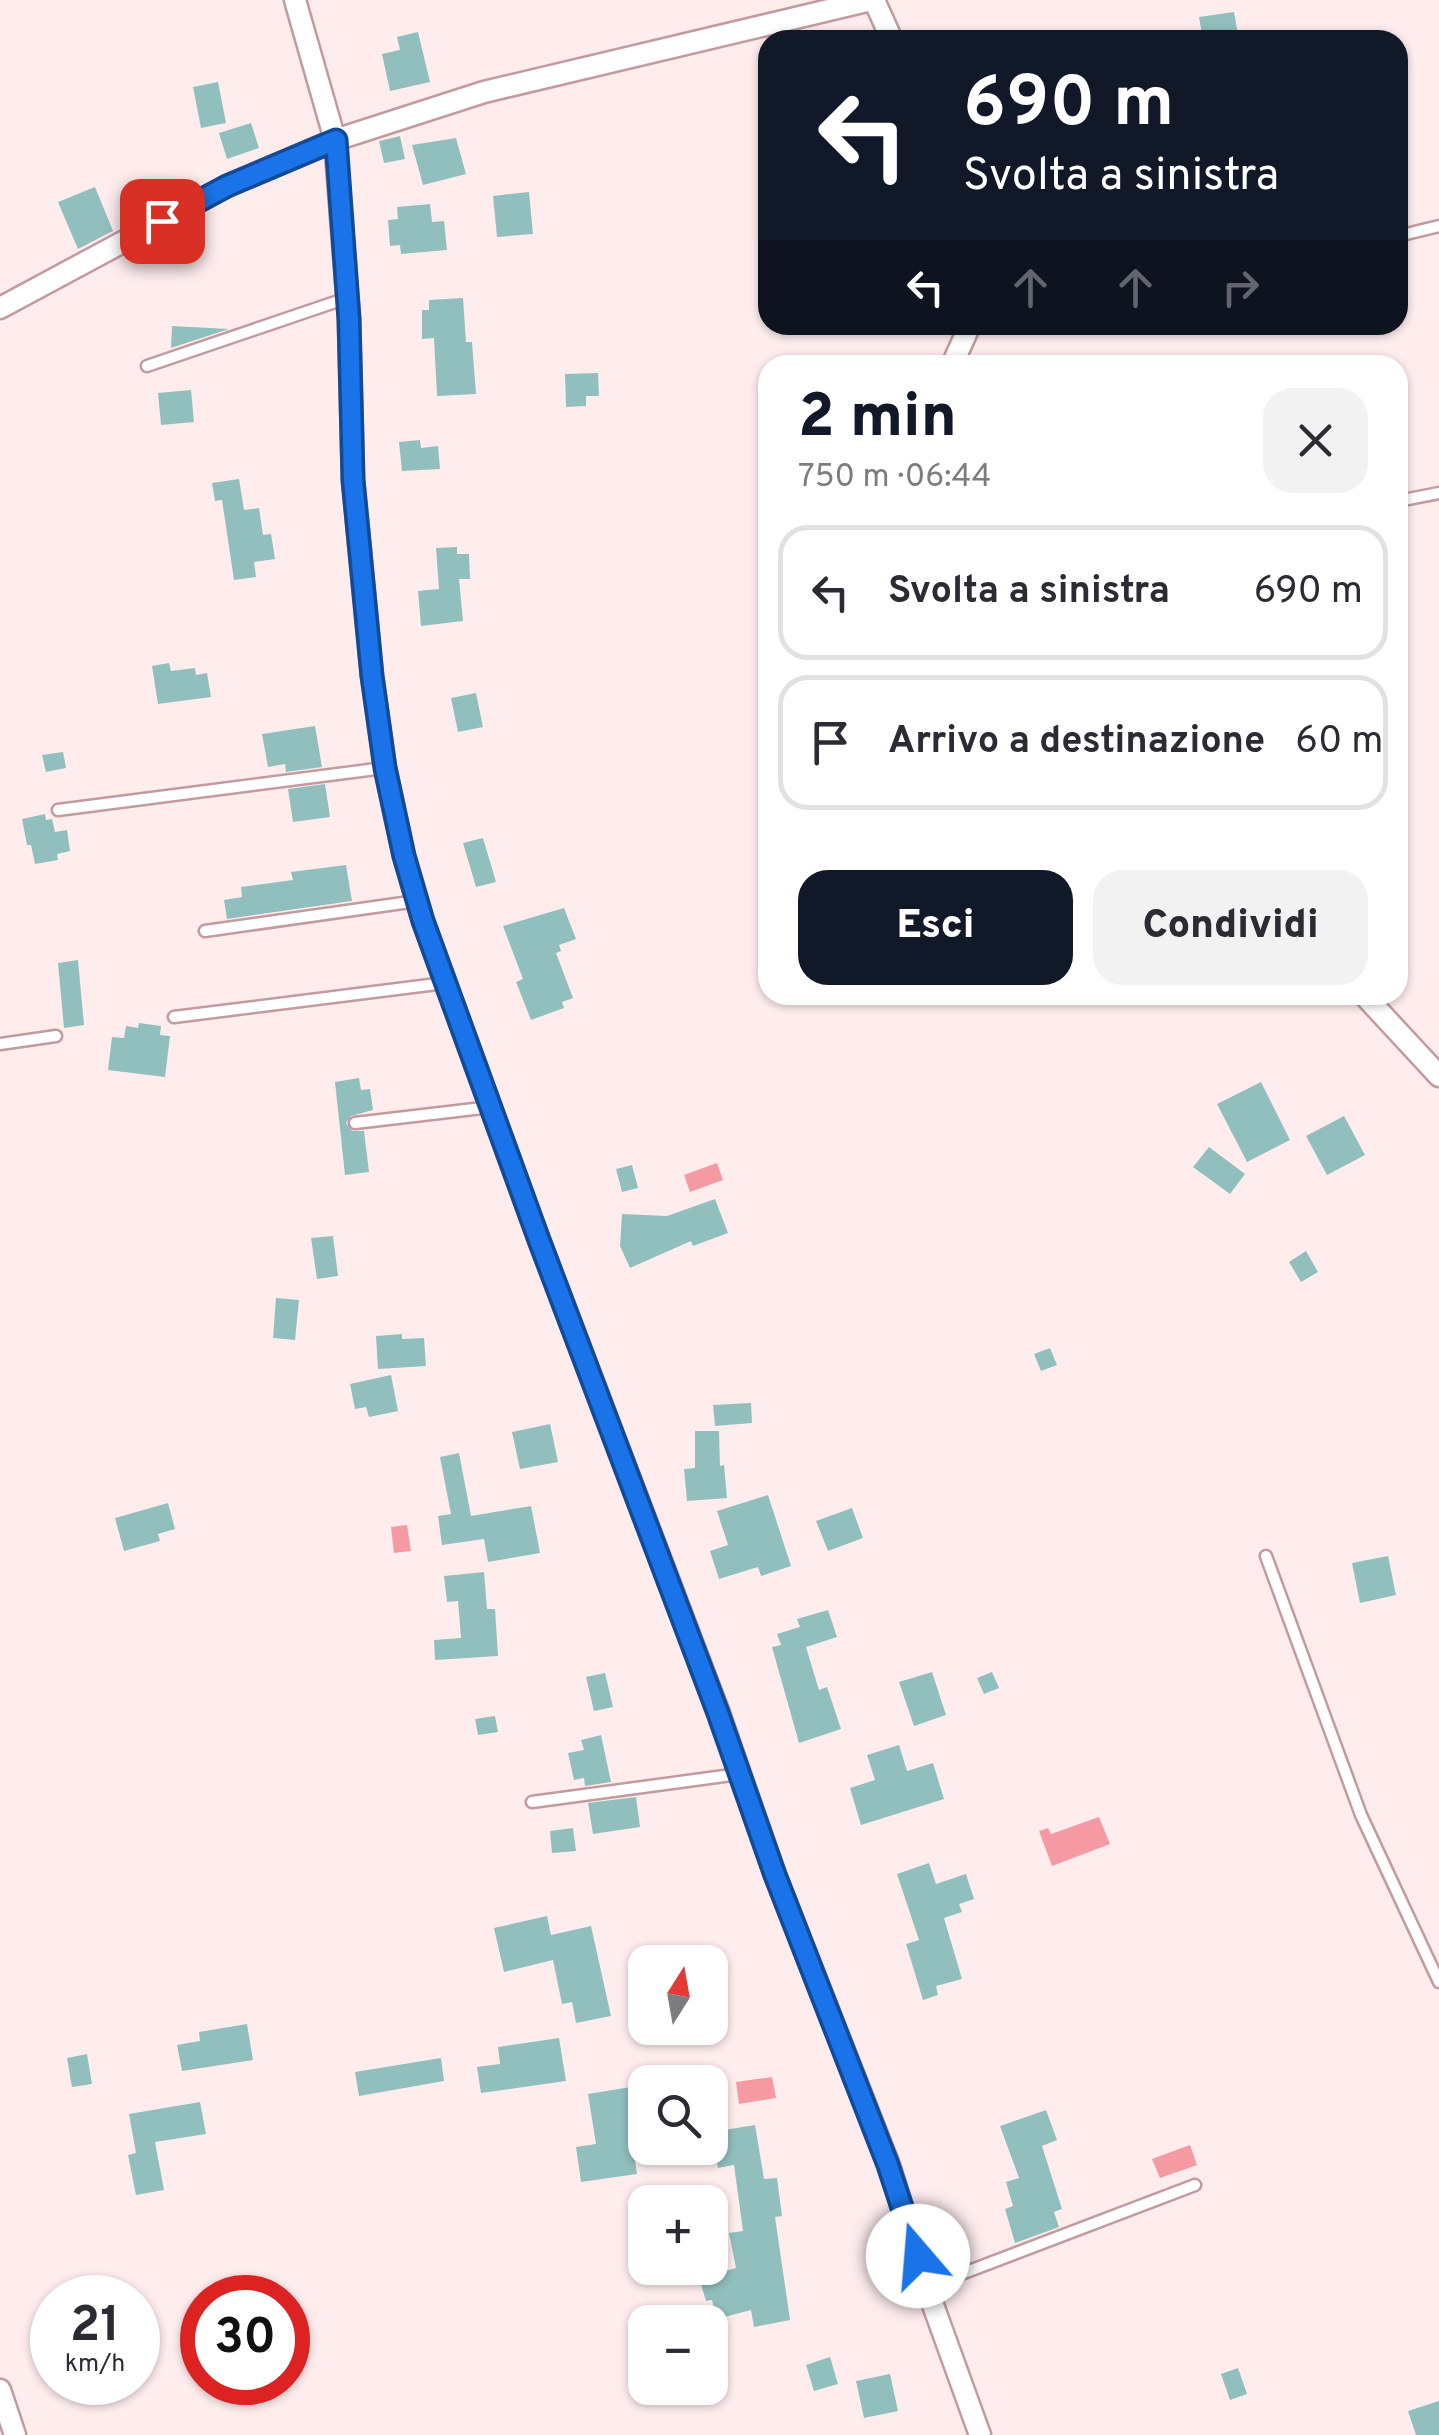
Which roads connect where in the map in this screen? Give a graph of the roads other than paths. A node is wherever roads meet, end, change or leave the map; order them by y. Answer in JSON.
{"nodes":[{"id":1,"x":295,"y":0,"type":"edge"},
{"id":2,"x":872,"y":0,"type":"edge"},
{"id":3,"x":887,"y":30,"type":"edge"},
{"id":4,"x":336,"y":140,"type":"junction"},
{"id":5,"x":1439,"y":226,"type":"edge"},
{"id":6,"x":1408,"y":234,"type":"edge"},
{"id":7,"x":348,"y":298,"type":"junction"},
{"id":8,"x":0,"y":308,"type":"edge"},
{"id":9,"x":147,"y":366,"type":"dead end"},
{"id":10,"x":1439,"y":493,"type":"edge"},
{"id":11,"x":1408,"y":499,"type":"edge"},
{"id":12,"x":385,"y":768,"type":"junction"},
{"id":13,"x":58,"y":810,"type":"dead end"},
{"id":14,"x":417,"y":901,"type":"junction"},
{"id":15,"x":206,"y":932,"type":"dead end"},
{"id":16,"x":446,"y":983,"type":"junction"},
{"id":17,"x":1373,"y":1005,"type":"edge"},
{"id":18,"x":174,"y":1017,"type":"dead end"},
{"id":19,"x":56,"y":1036,"type":"dead end"},
{"id":20,"x":0,"y":1044,"type":"edge"},
{"id":21,"x":1439,"y":1076,"type":"edge"},
{"id":22,"x":491,"y":1107,"type":"junction"},
{"id":23,"x":354,"y":1122,"type":"dead end"},
{"id":24,"x":1266,"y":1556,"type":"dead end"},
{"id":25,"x":740,"y":1774,"type":"junction"},
{"id":26,"x":532,"y":1802,"type":"dead end"},
{"id":27,"x":1439,"y":1982,"type":"edge"},
{"id":28,"x":1196,"y":2185,"type":"dead end"},
{"id":29,"x":927,"y":2287,"type":"junction"},
{"id":30,"x":0,"y":2390,"type":"edge"},
{"id":31,"x":15,"y":2435,"type":"edge"},
{"id":32,"x":980,"y":2435,"type":"edge"}],
"edges":[{"from":1,"to":4,"type":"street"},
{"from":2,"to":3,"type":"street"},
{"from":2,"to":4,"type":"street"},
{"from":4,"to":7,"type":"street"},
{"from":4,"to":8,"type":"street"},
{"from":5,"to":6,"type":"lane"},
{"from":7,"to":9,"type":"lane"},
{"from":7,"to":12,"type":"street"},
{"from":10,"to":11,"type":"lane"},
{"from":12,"to":13,"type":"lane"},
{"from":12,"to":14,"type":"street"},
{"from":14,"to":15,"type":"lane"},
{"from":14,"to":16,"type":"street"},
{"from":16,"to":18,"type":"lane"},
{"from":16,"to":22,"type":"street"},
{"from":17,"to":21,"type":"street"},
{"from":19,"to":20,"type":"lane"},
{"from":22,"to":23,"type":"lane"},
{"from":22,"to":25,"type":"street"},
{"from":24,"to":27,"type":"lane"},
{"from":25,"to":26,"type":"lane"},
{"from":25,"to":29,"type":"street"},
{"from":28,"to":29,"type":"lane"},
{"from":29,"to":32,"type":"street"},
{"from":30,"to":31,"type":"street"}]}
